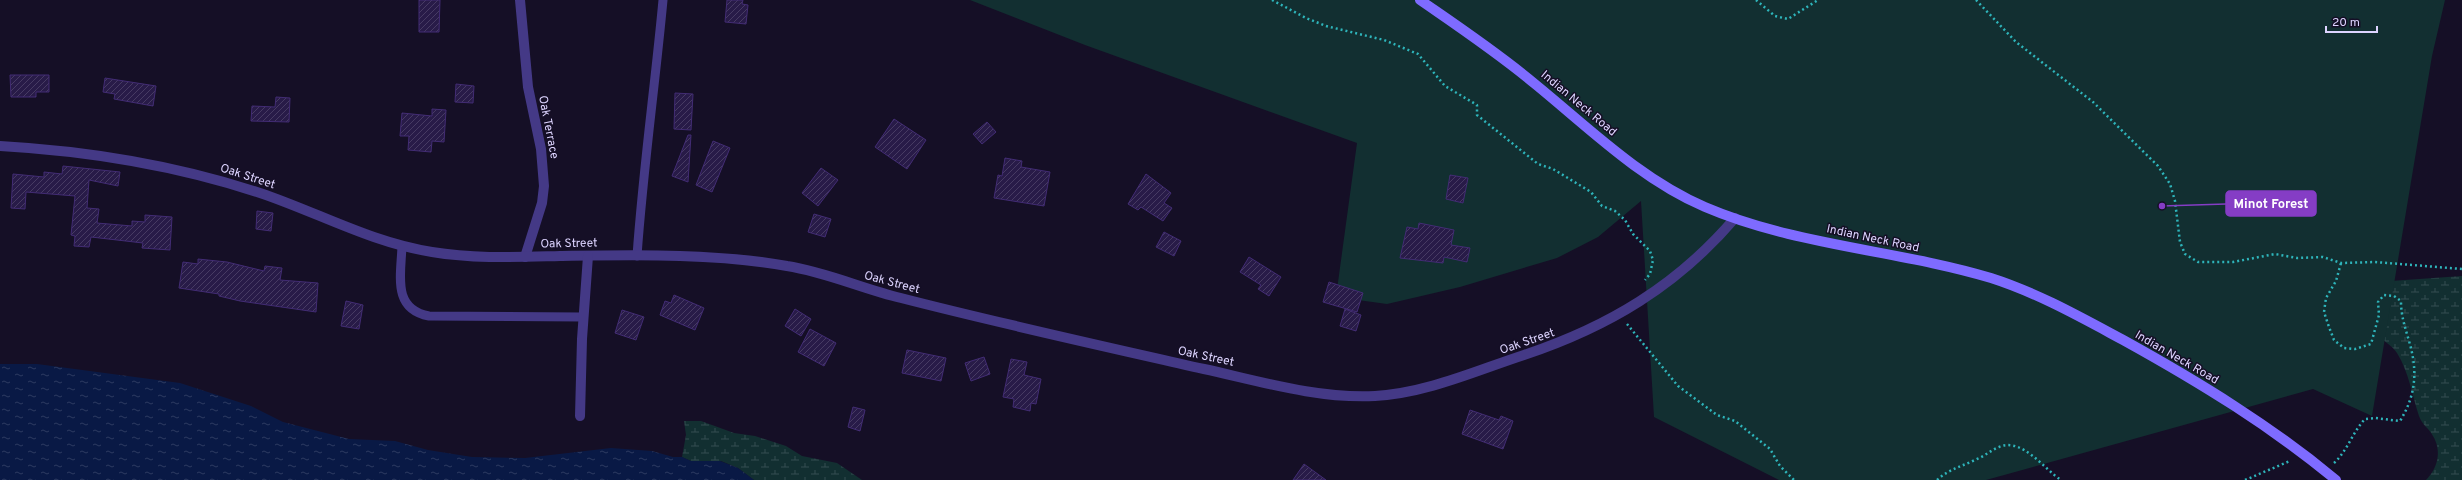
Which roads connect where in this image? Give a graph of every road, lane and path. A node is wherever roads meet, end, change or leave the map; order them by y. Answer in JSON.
{"nodes":[{"id":1,"x":520,"y":0,"type":"edge"},
{"id":2,"x":664,"y":0,"type":"edge"},
{"id":3,"x":1272,"y":0,"type":"edge"},
{"id":4,"x":1420,"y":0,"type":"edge"},
{"id":5,"x":1756,"y":0,"type":"edge"},
{"id":6,"x":1818,"y":0,"type":"edge"},
{"id":7,"x":1976,"y":0,"type":"edge"},
{"id":8,"x":0,"y":146,"type":"edge"},
{"id":9,"x":1735,"y":218,"type":"junction"},
{"id":10,"x":402,"y":246,"type":"junction"},
{"id":11,"x":588,"y":256,"type":"junction"},
{"id":12,"x":636,"y":256,"type":"junction"},
{"id":13,"x":525,"y":257,"type":"junction"},
{"id":14,"x":2341,"y":262,"type":"junction"},
{"id":15,"x":2462,"y":269,"type":"edge"},
{"id":16,"x":1642,"y":283,"type":"dead end"},
{"id":17,"x":1622,"y":312,"type":"junction"},
{"id":18,"x":583,"y":317,"type":"junction"},
{"id":19,"x":580,"y":416,"type":"dead end"},
{"id":20,"x":2302,"y":454,"type":"junction"},
{"id":21,"x":2326,"y":471,"type":"junction"},
{"id":22,"x":1794,"y":480,"type":"edge"},
{"id":23,"x":1937,"y":480,"type":"edge"},
{"id":24,"x":2061,"y":480,"type":"edge"},
{"id":25,"x":2245,"y":480,"type":"edge"},
{"id":26,"x":2336,"y":480,"type":"edge"}],
"edges":[{"from":1,"to":13,"type":"street","name":"Oak Terrace"},
{"from":2,"to":12,"type":"lane"},
{"from":3,"to":16,"type":"path"},
{"from":4,"to":9,"type":"street","name":"Indian Neck Road"},
{"from":5,"to":6,"type":"path"},
{"from":7,"to":14,"type":"path"},
{"from":8,"to":10,"type":"street","name":"Oak Street"},
{"from":9,"to":17,"type":"street","name":"Oak Street"},
{"from":9,"to":20,"type":"street","name":"Indian Neck Road"},
{"from":10,"to":13,"type":"street","name":"Oak Street"},
{"from":10,"to":18,"type":"lane"},
{"from":11,"to":12,"type":"street","name":"Oak Street"},
{"from":11,"to":13,"type":"street","name":"Oak Street"},
{"from":11,"to":18,"type":"street"},
{"from":12,"to":17,"type":"street","name":"Oak Street"},
{"from":14,"to":15,"type":"path"},
{"from":14,"to":21,"type":"path"},
{"from":17,"to":22,"type":"path"},
{"from":18,"to":19,"type":"street"},
{"from":20,"to":21,"type":"street","name":"Indian Neck Road"},
{"from":20,"to":25,"type":"path"},
{"from":21,"to":26,"type":"street","name":"Indian Neck Road"},
{"from":23,"to":24,"type":"path"}]}
